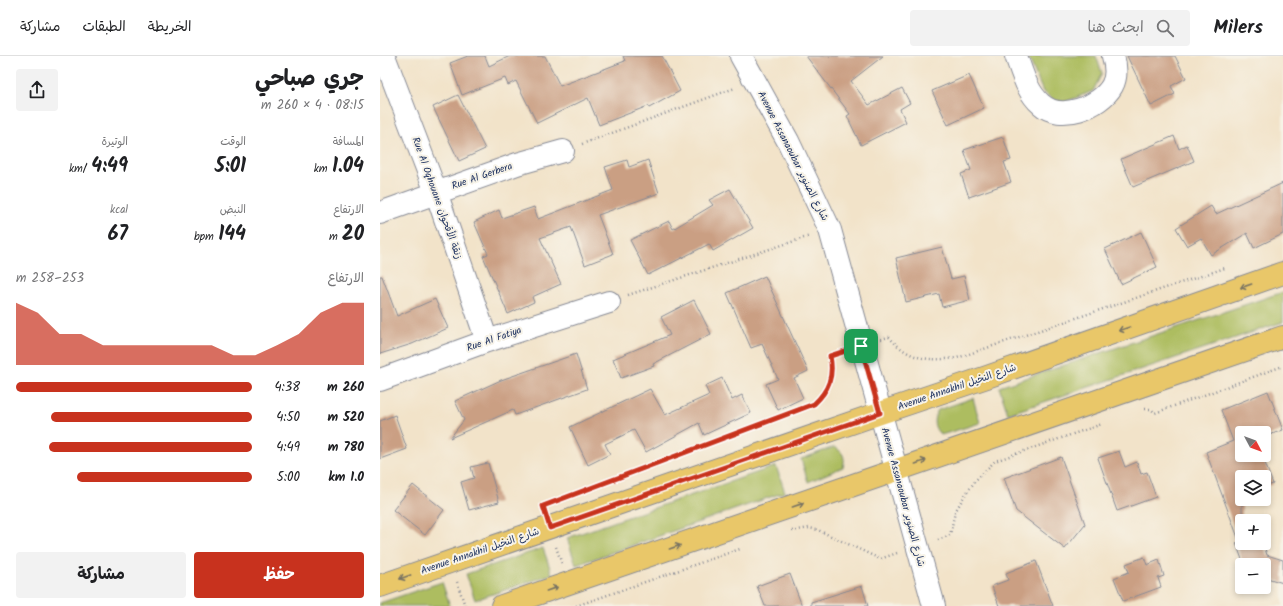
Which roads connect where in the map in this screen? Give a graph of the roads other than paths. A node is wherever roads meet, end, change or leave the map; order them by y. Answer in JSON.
{"nodes":[{"id":1,"x":384,"y":56,"type":"edge"},
{"id":2,"x":740,"y":56,"type":"edge"},
{"id":3,"x":1016,"y":56,"type":"edge"},
{"id":4,"x":1113,"y":56,"type":"edge"},
{"id":5,"x":563,"y":151,"type":"road end"},
{"id":6,"x":436,"y":192,"type":"junction"},
{"id":7,"x":380,"y":213,"type":"edge"},
{"id":8,"x":1283,"y":273,"type":"edge"},
{"id":9,"x":609,"y":302,"type":"road end"},
{"id":10,"x":1283,"y":337,"type":"edge"},
{"id":11,"x":487,"y":341,"type":"junction"},
{"id":12,"x":380,"y":380,"type":"edge"},
{"id":13,"x":880,"y":413,"type":"junction"},
{"id":14,"x":895,"y":471,"type":"junction"},
{"id":15,"x":380,"y":586,"type":"edge"},
{"id":16,"x":516,"y":604,"type":"edge"},
{"id":17,"x":934,"y":606,"type":"edge"}],
"edges":[{"from":1,"to":6,"type":"street","name":"Rue Al Oqhouane زنقة الأقحوان"},
{"from":2,"to":13,"type":"street","name":"Avenue Assanaoubar شارع الصنوبر"},
{"from":3,"to":4,"type":"street"},
{"from":5,"to":6,"type":"street","name":"Rue Al Gerbera"},
{"from":6,"to":7,"type":"street","name":"Rue Al Gerbera"},
{"from":6,"to":11,"type":"street","name":"Rue Al Oqhouane زنقة الأقحوان"},
{"from":8,"to":13,"type":"main road","name":"Avenue Annakhil شارع النخيل","one_way":true},
{"from":9,"to":11,"type":"street","name":"Rue Al Fatiya"},
{"from":14,"to":10,"type":"main road","one_way":true},
{"from":11,"to":12,"type":"street","name":"Rue Al Fatiya"},
{"from":13,"to":14,"type":"street","name":"Avenue Assanaoubar شارع الصنوبر"},
{"from":13,"to":15,"type":"main road","name":"Avenue Annakhil شارع النخيل","one_way":true},
{"from":16,"to":14,"type":"main road","one_way":true},
{"from":14,"to":17,"type":"street","name":"Avenue Assanaoubar شارع الصنوبر"}]}
